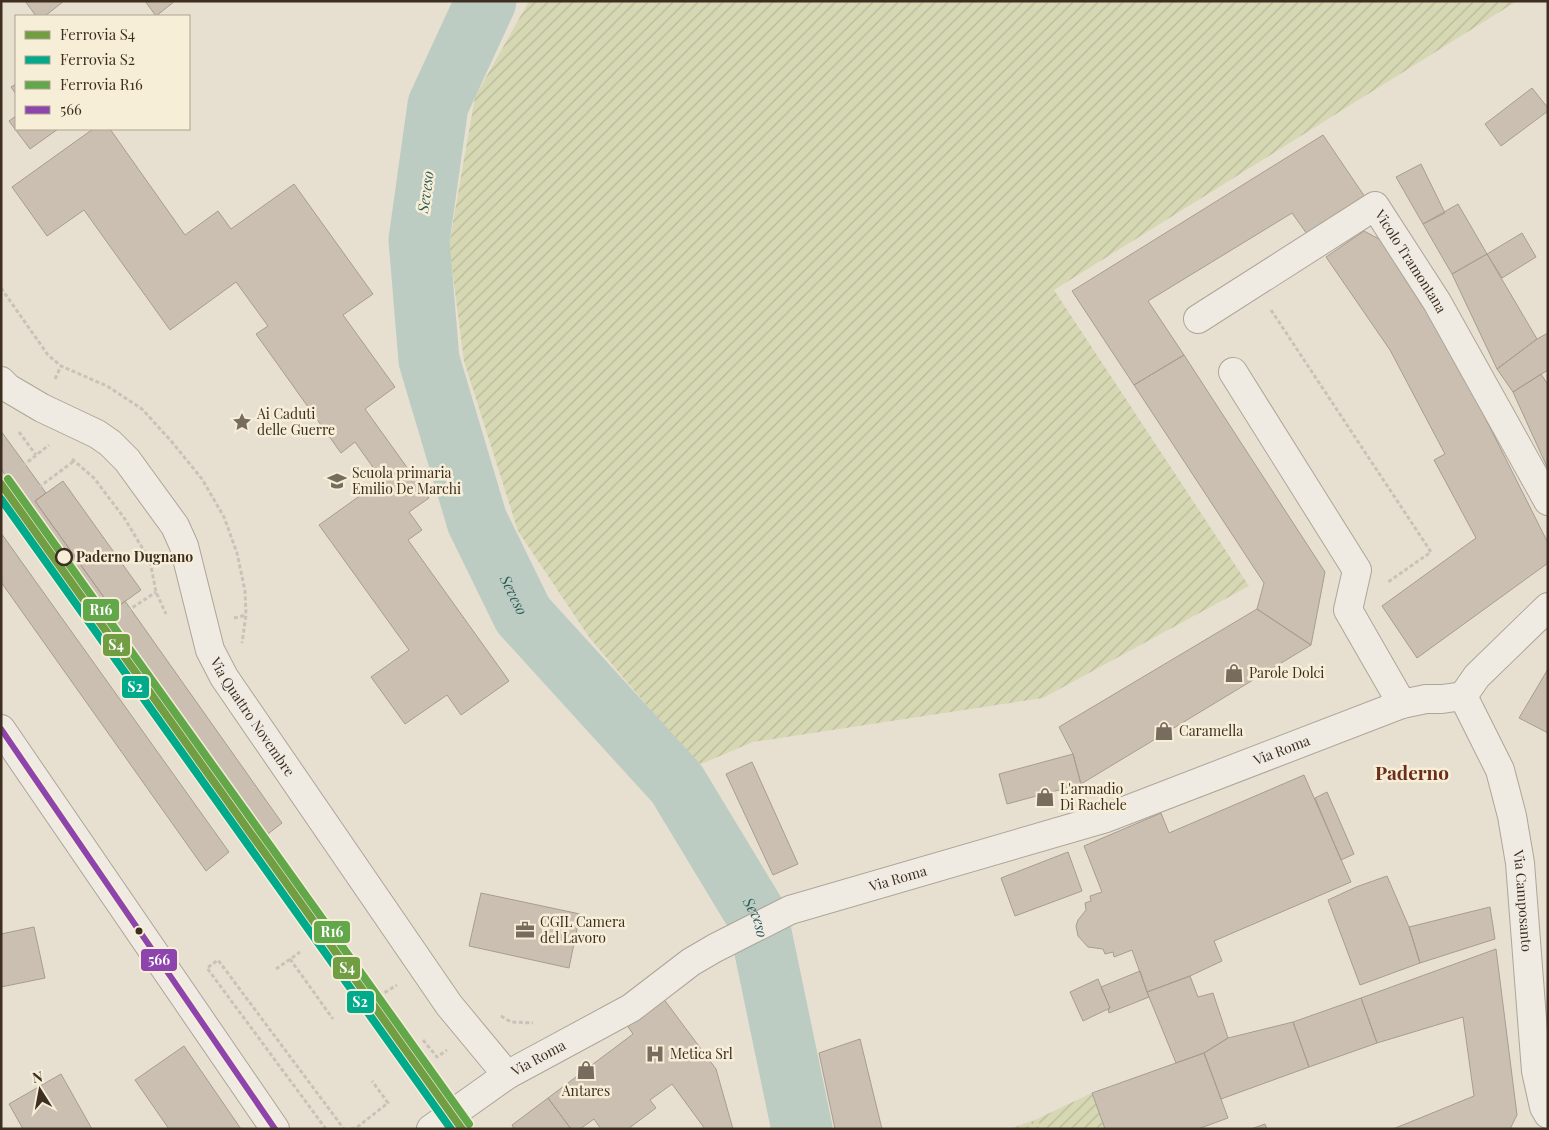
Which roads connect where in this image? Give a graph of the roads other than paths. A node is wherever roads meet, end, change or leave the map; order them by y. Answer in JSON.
{"nodes":[{"id":1,"x":1198,"y":319,"type":"dead end"},
{"id":2,"x":1233,"y":372,"type":"dead end"},
{"id":3,"x":1,"y":381,"type":"edge"},
{"id":4,"x":1548,"y":501,"type":"edge"},
{"id":5,"x":1548,"y":607,"type":"edge"},
{"id":6,"x":1463,"y":696,"type":"junction"},
{"id":7,"x":1402,"y":704,"type":"junction"},
{"id":8,"x":1,"y":729,"type":"edge"},
{"id":9,"x":507,"y":1075,"type":"junction"},
{"id":10,"x":1548,"y":1114,"type":"edge"},
{"id":11,"x":275,"y":1129,"type":"edge"},
{"id":12,"x":431,"y":1129,"type":"edge"}],
"edges":[{"from":1,"to":4,"type":"street","name":"Vicolo Tramontana"},
{"from":2,"to":7,"type":"street"},
{"from":3,"to":9,"type":"street","name":"Via Quattro Novembre"},
{"from":5,"to":6,"type":"street"},
{"from":6,"to":7,"type":"street","name":"Via Roma"},
{"from":6,"to":10,"type":"street","name":"Via Camposanto"},
{"from":7,"to":9,"type":"street","name":"Via Roma"},
{"from":8,"to":11,"type":"street"},
{"from":9,"to":12,"type":"street","name":"Via Roma"}]}
